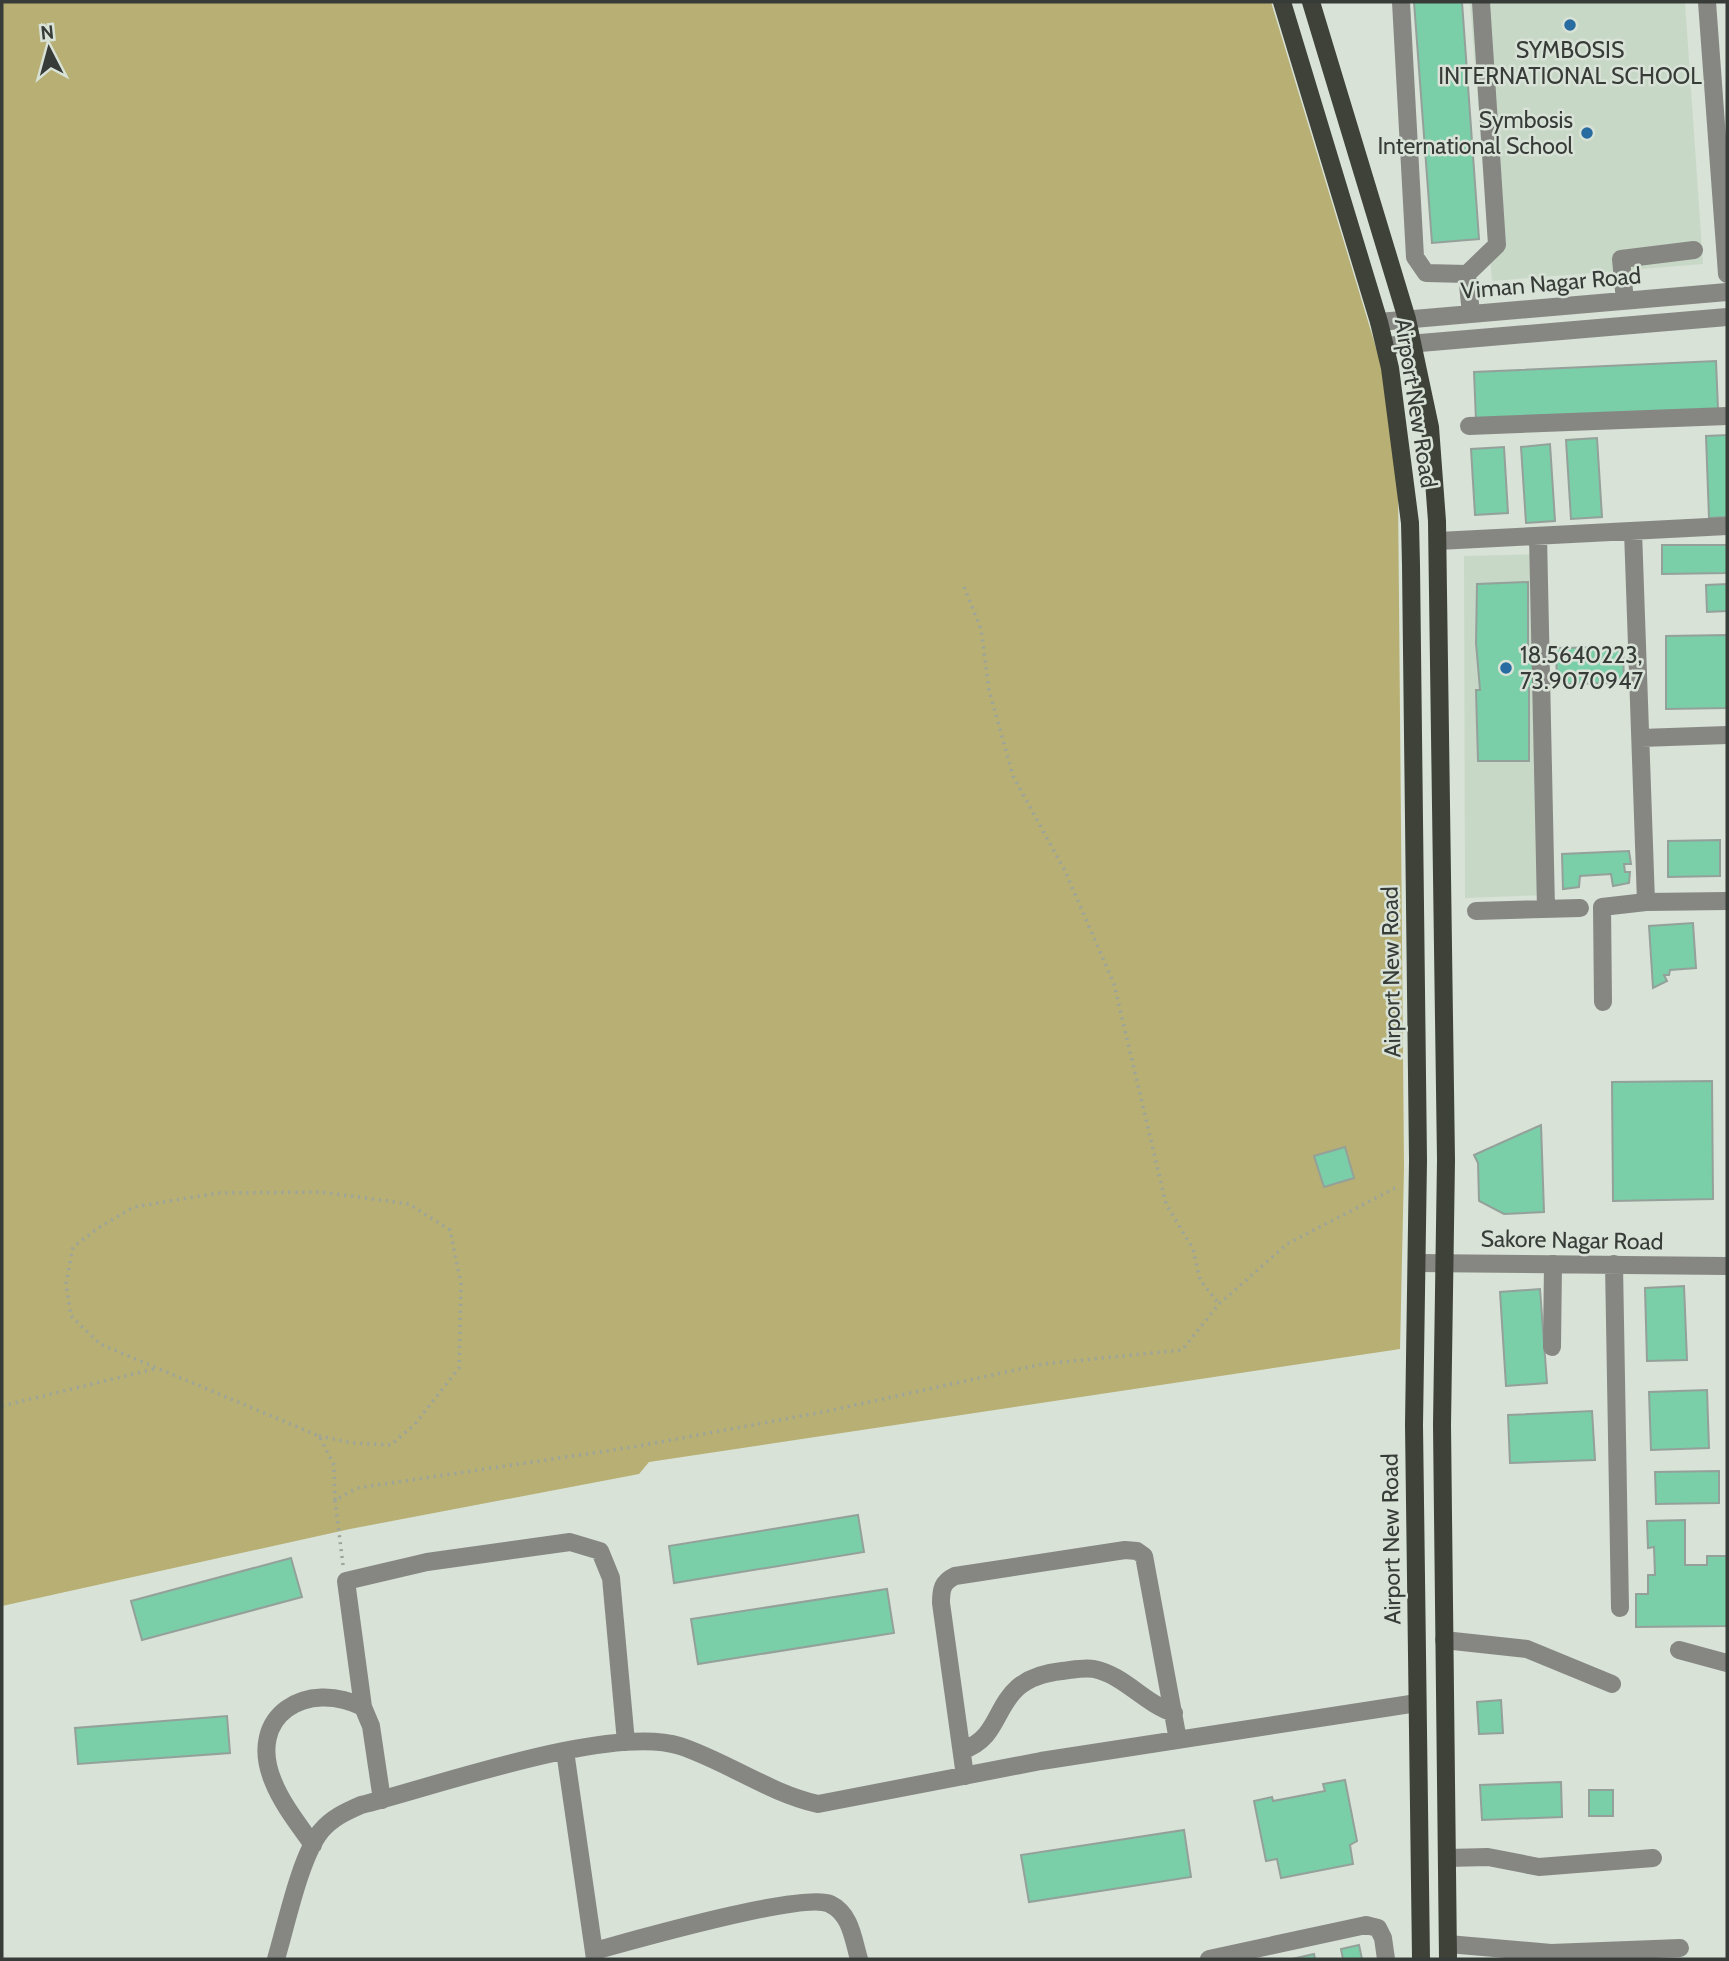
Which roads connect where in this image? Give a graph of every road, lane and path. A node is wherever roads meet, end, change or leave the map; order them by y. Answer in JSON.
{"nodes":[{"id":1,"x":1282,"y":2,"type":"edge"},
{"id":2,"x":1311,"y":2,"type":"edge"},
{"id":3,"x":1401,"y":2,"type":"edge"},
{"id":4,"x":1480,"y":2,"type":"edge"},
{"id":5,"x":1707,"y":2,"type":"edge"},
{"id":6,"x":1694,"y":250,"type":"dead end"},
{"id":7,"x":1468,"y":274,"type":"junction"},
{"id":8,"x":1727,"y":274,"type":"edge"},
{"id":9,"x":1727,"y":292,"type":"edge"},
{"id":10,"x":1625,"y":301,"type":"junction"},
{"id":11,"x":1471,"y":314,"type":"junction"},
{"id":12,"x":1727,"y":317,"type":"edge"},
{"id":13,"x":1407,"y":319,"type":"junction"},
{"id":14,"x":1379,"y":321,"type":"junction"},
{"id":15,"x":1413,"y":343,"type":"junction"},
{"id":16,"x":1385,"y":346,"type":"junction"},
{"id":17,"x":1727,"y":416,"type":"edge"},
{"id":18,"x":1469,"y":426,"type":"dead end"},
{"id":19,"x":1727,"y":526,"type":"edge"},
{"id":20,"x":1633,"y":531,"type":"junction"},
{"id":21,"x":1538,"y":536,"type":"junction"},
{"id":22,"x":1438,"y":541,"type":"junction"},
{"id":23,"x":964,"y":587,"type":"dead end"},
{"id":24,"x":1727,"y":735,"type":"edge"},
{"id":25,"x":1641,"y":738,"type":"junction"},
{"id":26,"x":1727,"y":901,"type":"edge"},
{"id":27,"x":1646,"y":902,"type":"junction"},
{"id":28,"x":1580,"y":908,"type":"dead end"},
{"id":29,"x":1546,"y":909,"type":"junction"},
{"id":30,"x":1476,"y":911,"type":"dead end"},
{"id":31,"x":1602,"y":1002,"type":"dead end"},
{"id":32,"x":1418,"y":1176,"type":"junction"},
{"id":33,"x":1417,"y":1263,"type":"junction"},
{"id":34,"x":1445,"y":1263,"type":"junction"},
{"id":35,"x":1553,"y":1264,"type":"junction"},
{"id":36,"x":1614,"y":1264,"type":"junction"},
{"id":37,"x":1727,"y":1266,"type":"edge"},
{"id":38,"x":1219,"y":1304,"type":"junction"},
{"id":39,"x":1552,"y":1347,"type":"dead end"},
{"id":40,"x":156,"y":1368,"type":"junction"},
{"id":41,"x":2,"y":1406,"type":"edge"},
{"id":42,"x":319,"y":1436,"type":"junction"},
{"id":43,"x":335,"y":1500,"type":"junction"},
{"id":44,"x":345,"y":1581,"type":"junction"},
{"id":45,"x":1620,"y":1608,"type":"dead end"},
{"id":46,"x":1444,"y":1640,"type":"junction"},
{"id":47,"x":1679,"y":1650,"type":"dead end"},
{"id":48,"x":1727,"y":1662,"type":"edge"},
{"id":49,"x":1612,"y":1684,"type":"dead end"},
{"id":50,"x":1417,"y":1703,"type":"junction"},
{"id":51,"x":363,"y":1707,"type":"junction"},
{"id":52,"x":1174,"y":1713,"type":"junction"},
{"id":53,"x":1178,"y":1740,"type":"junction"},
{"id":54,"x":626,"y":1742,"type":"junction"},
{"id":55,"x":963,"y":1750,"type":"junction"},
{"id":56,"x":565,"y":1751,"type":"junction"},
{"id":57,"x":965,"y":1776,"type":"junction"},
{"id":58,"x":382,"y":1800,"type":"junction"},
{"id":59,"x":313,"y":1845,"type":"junction"},
{"id":60,"x":1447,"y":1858,"type":"junction"},
{"id":61,"x":1653,"y":1858,"type":"dead end"},
{"id":62,"x":1680,"y":1948,"type":"dead end"},
{"id":63,"x":1448,"y":1952,"type":"edge"},
{"id":64,"x":594,"y":1955,"type":"edge"},
{"id":65,"x":262,"y":1959,"type":"edge"},
{"id":66,"x":276,"y":1959,"type":"edge"},
{"id":67,"x":859,"y":1959,"type":"edge"},
{"id":68,"x":1209,"y":1959,"type":"edge"},
{"id":69,"x":1386,"y":1959,"type":"edge"},
{"id":70,"x":1420,"y":1959,"type":"edge"}],
"edges":[{"from":1,"to":14,"type":"main road","name":"Airport New Road"},
{"from":2,"to":13,"type":"main road","name":"Airport New Road"},
{"from":3,"to":7,"type":"street"},
{"from":4,"to":7,"type":"street"},
{"from":5,"to":8,"type":"street"},
{"from":6,"to":10,"type":"street"},
{"from":7,"to":11,"type":"street"},
{"from":9,"to":10,"type":"street","name":"Viman Nagar Road"},
{"from":10,"to":11,"type":"street","name":"Viman Nagar Road"},
{"from":11,"to":13,"type":"street","name":"Viman Nagar Road"},
{"from":12,"to":15,"type":"street"},
{"from":13,"to":14,"type":"street","name":"Viman Nagar Road"},
{"from":13,"to":15,"type":"main road","name":"Airport New Road"},
{"from":14,"to":16,"type":"main road","name":"Airport New Road"},
{"from":15,"to":16,"type":"street"},
{"from":15,"to":22,"type":"main road","name":"Airport New Road"},
{"from":16,"to":32,"type":"main road","name":"Airport New Road"},
{"from":17,"to":18,"type":"street"},
{"from":19,"to":20,"type":"street"},
{"from":20,"to":21,"type":"street"},
{"from":20,"to":25,"type":"street"},
{"from":21,"to":22,"type":"street"},
{"from":21,"to":29,"type":"street"},
{"from":22,"to":34,"type":"main road","name":"Airport New Road"},
{"from":23,"to":38,"type":"path"},
{"from":24,"to":25,"type":"street"},
{"from":25,"to":27,"type":"street"},
{"from":26,"to":27,"type":"street"},
{"from":27,"to":31,"type":"street"},
{"from":28,"to":29,"type":"street"},
{"from":29,"to":30,"type":"street"},
{"from":32,"to":33,"type":"main road","name":"Airport New Road"},
{"from":32,"to":38,"type":"path"},
{"from":33,"to":34,"type":"street","name":"Sakore Nagar Road"},
{"from":33,"to":50,"type":"main road","name":"Airport New Road"},
{"from":34,"to":35,"type":"street","name":"Sakore Nagar Road"},
{"from":34,"to":46,"type":"main road","name":"Airport New Road"},
{"from":35,"to":36,"type":"street","name":"Sakore Nagar Road"},
{"from":35,"to":39,"type":"street"},
{"from":36,"to":37,"type":"street","name":"Sakore Nagar Road"},
{"from":36,"to":45,"type":"street"},
{"from":38,"to":43,"type":"path"},
{"from":40,"to":41,"type":"path"},
{"from":40,"to":42,"type":"path"},
{"from":40,"to":42,"type":"path"},
{"from":42,"to":43,"type":"path"},
{"from":43,"to":44,"type":"path"},
{"from":44,"to":51,"type":"street"},
{"from":44,"to":54,"type":"street"},
{"from":46,"to":49,"type":"street"},
{"from":46,"to":60,"type":"main road","name":"Airport New Road"},
{"from":47,"to":48,"type":"street"},
{"from":50,"to":53,"type":"street"},
{"from":50,"to":70,"type":"main road","name":"Airport New Road"},
{"from":51,"to":58,"type":"street"},
{"from":51,"to":59,"type":"street"},
{"from":52,"to":53,"type":"street"},
{"from":52,"to":55,"type":"street"},
{"from":52,"to":55,"type":"street"},
{"from":53,"to":57,"type":"street"},
{"from":54,"to":56,"type":"street"},
{"from":54,"to":57,"type":"street"},
{"from":55,"to":57,"type":"street"},
{"from":56,"to":58,"type":"street"},
{"from":56,"to":64,"type":"street"},
{"from":58,"to":59,"type":"street"},
{"from":59,"to":66,"type":"street"},
{"from":60,"to":61,"type":"street"},
{"from":60,"to":63,"type":"main road","name":"Airport New Road"},
{"from":62,"to":63,"type":"street"},
{"from":64,"to":67,"type":"street"},
{"from":65,"to":66,"type":"street"},
{"from":68,"to":69,"type":"street"}]}
